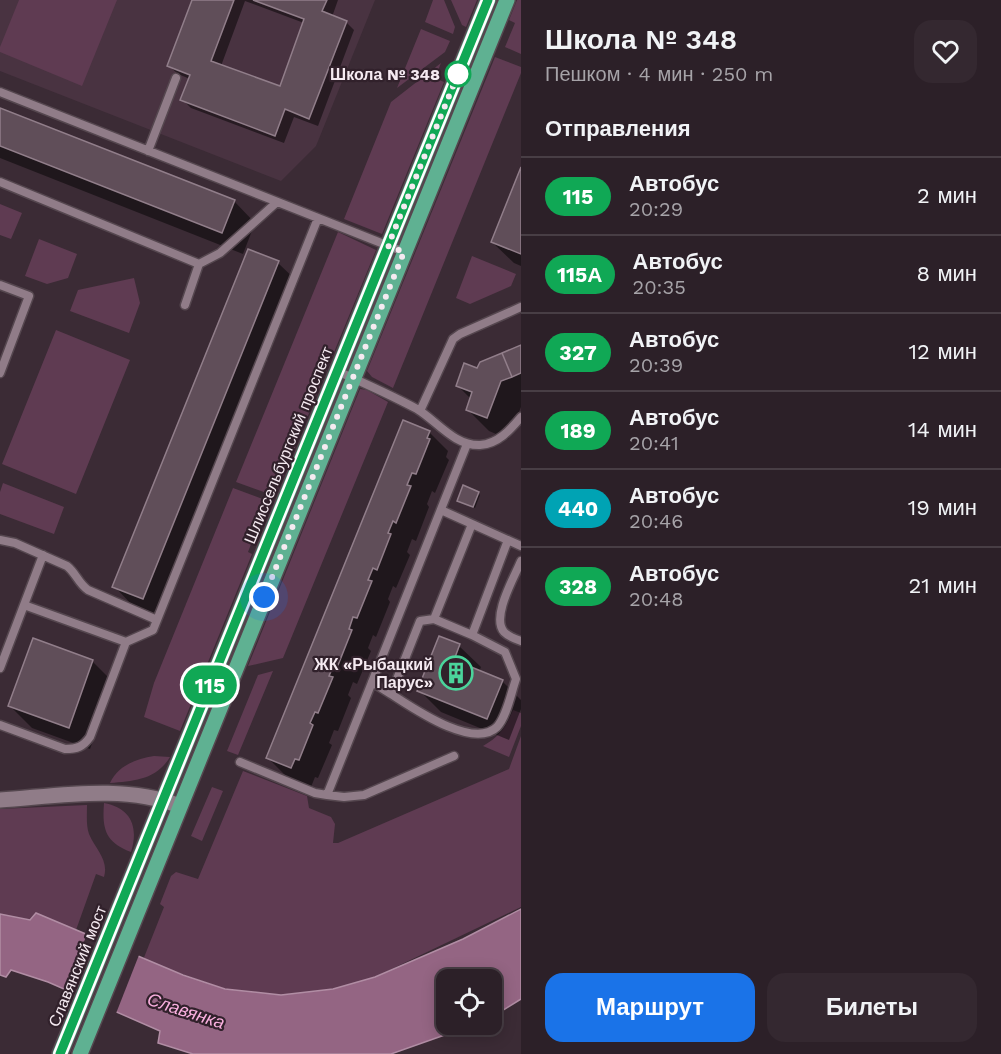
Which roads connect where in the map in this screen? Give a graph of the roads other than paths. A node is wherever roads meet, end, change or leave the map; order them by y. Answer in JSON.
{"nodes":[{"id":1,"x":488,"y":0,"type":"edge"},
{"id":2,"x":507,"y":0,"type":"edge"},
{"id":3,"x":176,"y":78,"type":"dead end"},
{"id":4,"x":0,"y":92,"type":"edge"},
{"id":5,"x":148,"y":151,"type":"junction"},
{"id":6,"x":0,"y":182,"type":"edge"},
{"id":7,"x":277,"y":201,"type":"junction"},
{"id":8,"x":318,"y":218,"type":"junction"},
{"id":9,"x":388,"y":246,"type":"junction"},
{"id":10,"x":404,"y":252,"type":"junction"},
{"id":11,"x":199,"y":264,"type":"junction"},
{"id":12,"x":0,"y":285,"type":"edge"},
{"id":13,"x":184,"y":304,"type":"dead end"},
{"id":14,"x":521,"y":307,"type":"edge"},
{"id":15,"x":337,"y":371,"type":"junction"},
{"id":16,"x":0,"y":374,"type":"edge"},
{"id":17,"x":354,"y":378,"type":"junction"},
{"id":18,"x":420,"y":411,"type":"junction"},
{"id":19,"x":521,"y":417,"type":"edge"},
{"id":20,"x":467,"y":444,"type":"junction"},
{"id":21,"x":441,"y":510,"type":"junction"},
{"id":22,"x":472,"y":524,"type":"junction"},
{"id":23,"x":0,"y":540,"type":"edge"},
{"id":24,"x":508,"y":540,"type":"junction"},
{"id":25,"x":521,"y":546,"type":"edge"},
{"id":26,"x":43,"y":555,"type":"junction"},
{"id":27,"x":521,"y":561,"type":"edge"},
{"id":28,"x":24,"y":605,"type":"junction"},
{"id":29,"x":157,"y":620,"type":"junction"},
{"id":30,"x":434,"y":620,"type":"junction"},
{"id":31,"x":472,"y":635,"type":"junction"},
{"id":32,"x":521,"y":641,"type":"edge"},
{"id":33,"x":126,"y":642,"type":"junction"},
{"id":34,"x":2,"y":655,"type":"edge"},
{"id":35,"x":0,"y":668,"type":"edge"},
{"id":36,"x":372,"y":682,"type":"junction"},
{"id":37,"x":391,"y":694,"type":"junction"},
{"id":38,"x":0,"y":725,"type":"edge"},
{"id":39,"x":454,"y":756,"type":"dead end"},
{"id":40,"x":240,"y":762,"type":"dead end"},
{"id":41,"x":327,"y":795,"type":"junction"},
{"id":42,"x":164,"y":799,"type":"junction"},
{"id":43,"x":0,"y":800,"type":"edge"},
{"id":44,"x":180,"y":806,"type":"junction"},
{"id":45,"x":122,"y":903,"type":"joint"},
{"id":46,"x":63,"y":1048,"type":"edge"},
{"id":47,"x":81,"y":1052,"type":"edge"}],
"edges":[{"from":1,"to":9,"type":"main road","name":"Шлиссельбургский проспект"},
{"from":2,"to":10,"type":"main road"},
{"from":3,"to":5,"type":"lane"},
{"from":4,"to":5,"type":"lane"},
{"from":5,"to":7,"type":"lane"},
{"from":6,"to":11,"type":"lane"},
{"from":7,"to":8,"type":"lane"},
{"from":7,"to":11,"type":"lane"},
{"from":8,"to":9,"type":"lane"},
{"from":8,"to":29,"type":"lane"},
{"from":9,"to":10,"type":"lane"},
{"from":9,"to":15,"type":"main road","name":"Шлиссельбургский проспект"},
{"from":10,"to":17,"type":"main road"},
{"from":11,"to":13,"type":"lane"},
{"from":12,"to":16,"type":"lane"},
{"from":14,"to":18,"type":"lane"},
{"from":15,"to":17,"type":"lane"},
{"from":15,"to":42,"type":"main road","name":"Шлиссельбургский проспект"},
{"from":17,"to":18,"type":"lane"},
{"from":17,"to":44,"type":"main road"},
{"from":18,"to":20,"type":"lane"},
{"from":19,"to":20,"type":"lane"},
{"from":20,"to":21,"type":"lane"},
{"from":21,"to":22,"type":"lane"},
{"from":21,"to":36,"type":"lane"},
{"from":22,"to":24,"type":"lane"},
{"from":22,"to":30,"type":"lane"},
{"from":23,"to":26,"type":"lane"},
{"from":24,"to":25,"type":"lane"},
{"from":24,"to":31,"type":"lane"},
{"from":26,"to":28,"type":"lane"},
{"from":26,"to":29,"type":"lane"},
{"from":27,"to":32,"type":"lane"},
{"from":28,"to":33,"type":"lane"},
{"from":28,"to":34,"type":"lane"},
{"from":29,"to":33,"type":"lane"},
{"from":30,"to":31,"type":"lane"},
{"from":30,"to":37,"type":"lane"},
{"from":31,"to":37,"type":"lane"},
{"from":33,"to":38,"type":"lane"},
{"from":34,"to":35,"type":"lane"},
{"from":36,"to":37,"type":"lane"},
{"from":36,"to":41,"type":"lane"},
{"from":39,"to":41,"type":"lane"},
{"from":40,"to":41,"type":"lane"},
{"from":42,"to":43,"type":"street"},
{"from":42,"to":44,"type":"street"},
{"from":42,"to":45,"type":"main road","name":"Шлиссельбургский проспект"},
{"from":44,"to":47,"type":"main road"},
{"from":45,"to":46,"type":"main road","name":"Славянский мост"}]}
